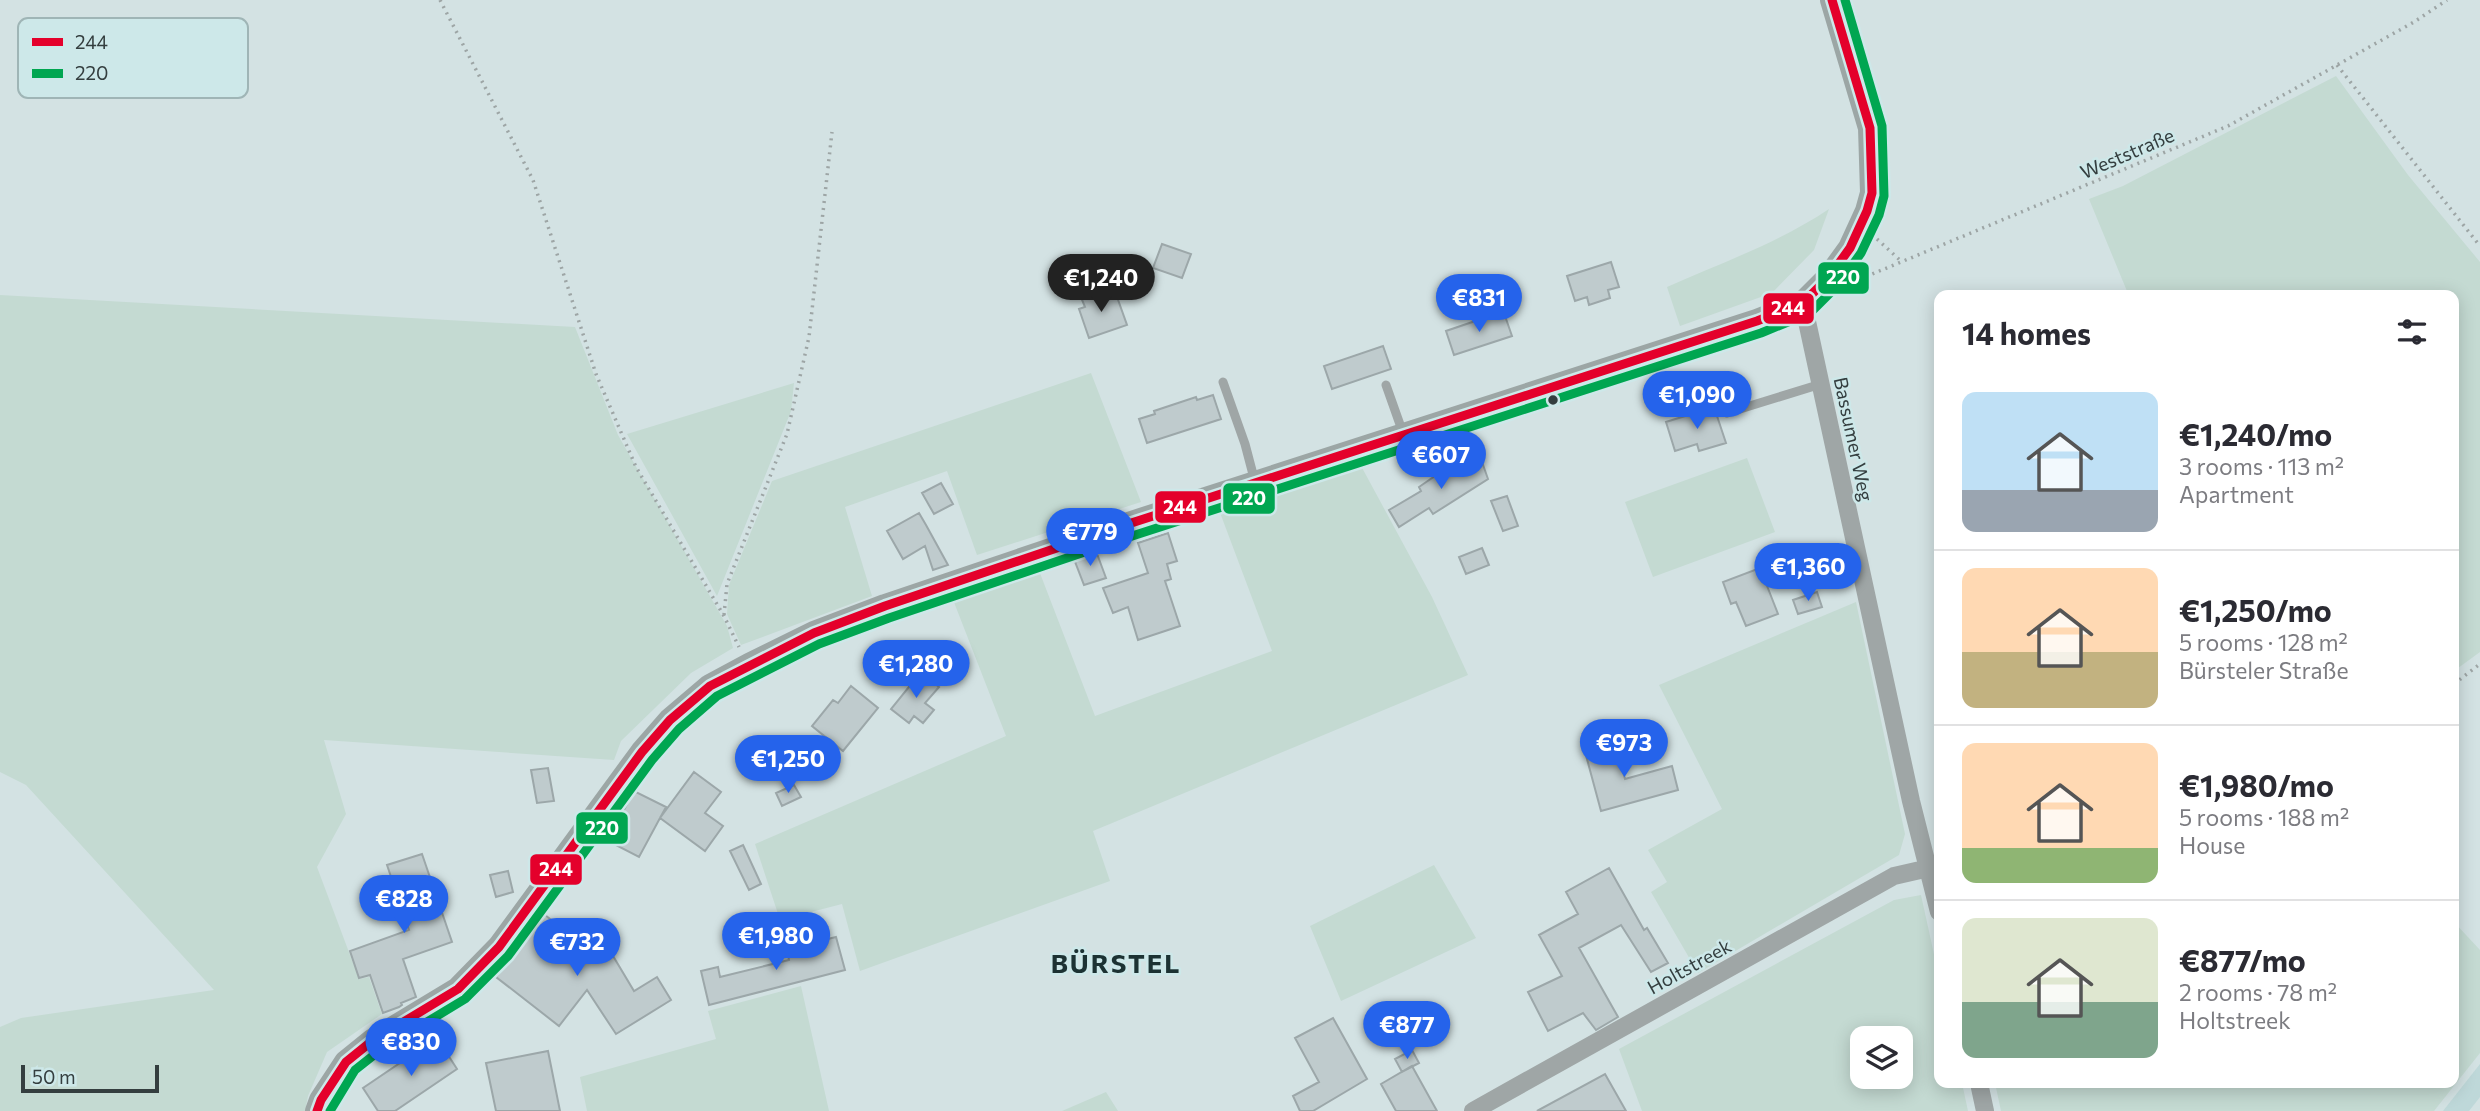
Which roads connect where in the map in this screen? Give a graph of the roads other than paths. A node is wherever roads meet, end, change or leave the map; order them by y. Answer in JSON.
{"nodes":[{"id":1,"x":1832,"y":0,"type":"edge"},
{"id":2,"x":1803,"y":303,"type":"junction"},
{"id":3,"x":1223,"y":382,"type":"dead end"},
{"id":4,"x":1821,"y":384,"type":"junction"},
{"id":5,"x":1387,"y":385,"type":"dead end"},
{"id":6,"x":1727,"y":413,"type":"dead end"},
{"id":7,"x":1404,"y":434,"type":"junction"},
{"id":8,"x":1256,"y":483,"type":"junction"},
{"id":9,"x":1929,"y":868,"type":"junction"},
{"id":10,"x":1934,"y":890,"type":"edge"},
{"id":11,"x":1980,"y":1088,"type":"edge"},
{"id":12,"x":317,"y":1111,"type":"edge"},
{"id":13,"x":1473,"y":1111,"type":"edge"},
{"id":14,"x":1985,"y":1111,"type":"edge"}],
"edges":[{"from":1,"to":2,"type":"street"},
{"from":2,"to":4,"type":"street","name":"Bassumer Weg"},
{"from":2,"to":7,"type":"street"},
{"from":3,"to":8,"type":"lane"},
{"from":4,"to":6,"type":"lane"},
{"from":4,"to":9,"type":"street","name":"Bassumer Weg"},
{"from":5,"to":7,"type":"lane"},
{"from":7,"to":8,"type":"street"},
{"from":8,"to":12,"type":"street"},
{"from":9,"to":10,"type":"street","name":"Bassumer Weg"},
{"from":9,"to":13,"type":"street","name":"Holtstreek"},
{"from":11,"to":14,"type":"street"}]}
